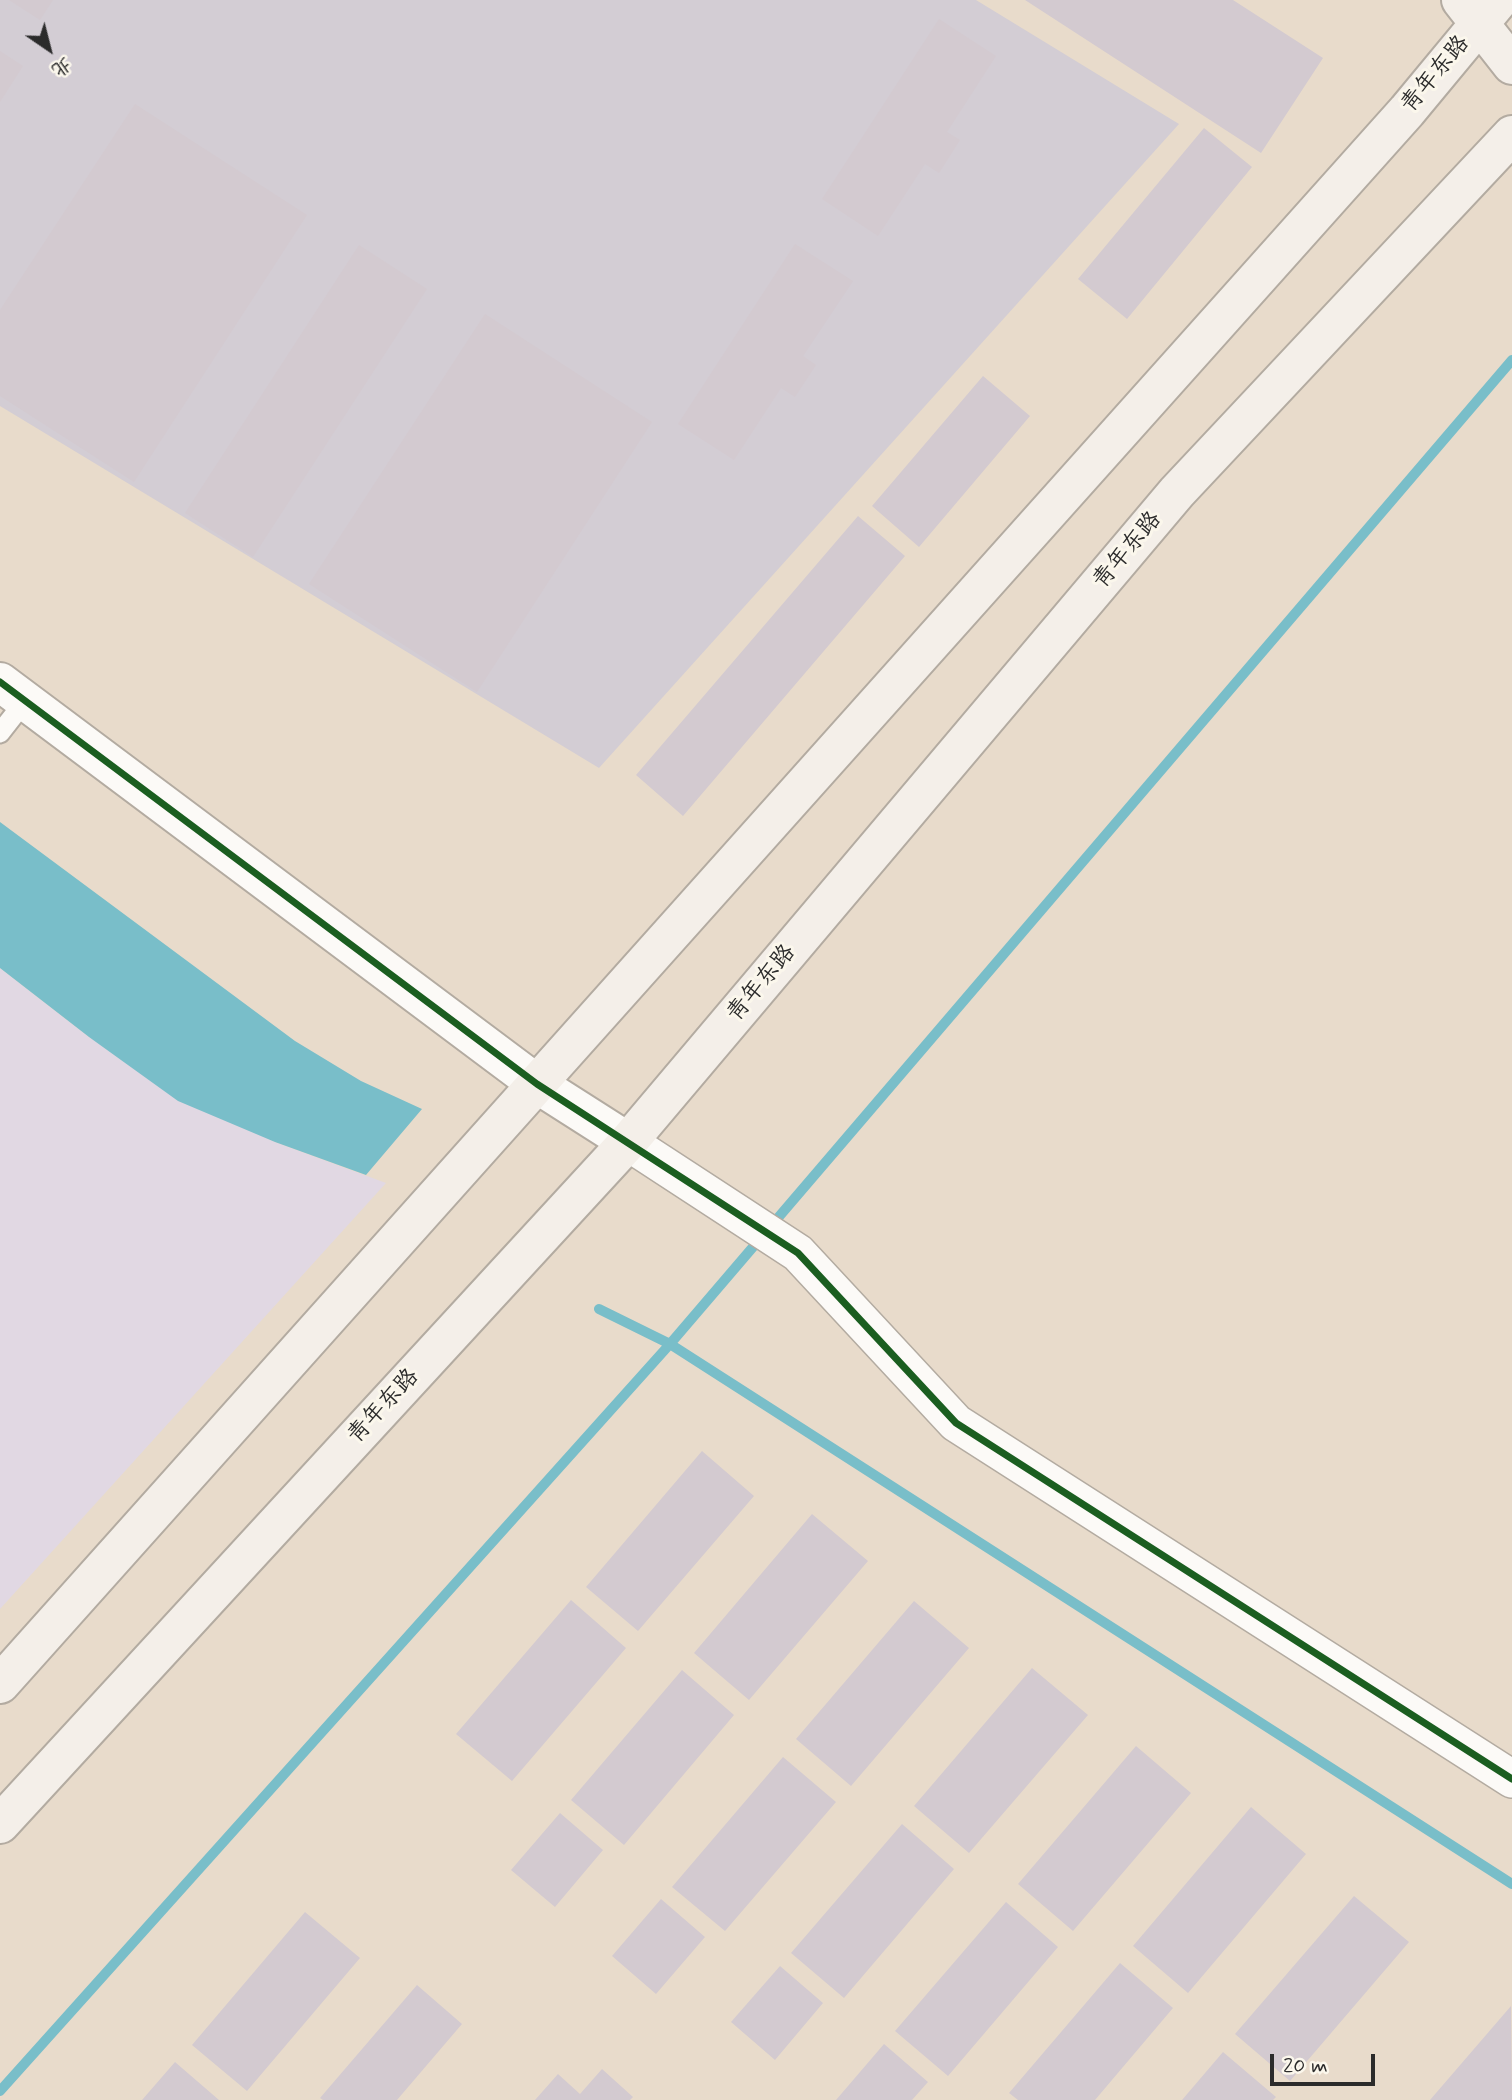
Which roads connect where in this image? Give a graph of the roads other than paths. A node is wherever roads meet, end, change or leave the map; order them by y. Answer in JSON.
{"nodes":[{"id":1,"x":1480,"y":8,"type":"edge"},
{"id":2,"x":1512,"y":65,"type":"edge"},
{"id":3,"x":1512,"y":135,"type":"edge"},
{"id":4,"x":13,"y":691,"type":"edge"},
{"id":5,"x":0,"y":733,"type":"edge"},
{"id":6,"x":537,"y":1084,"type":"junction"},
{"id":7,"x":628,"y":1142,"type":"junction"},
{"id":8,"x":0,"y":1684,"type":"edge"},
{"id":9,"x":1512,"y":1779,"type":"edge"},
{"id":10,"x":0,"y":1824,"type":"edge"}],
"edges":[{"from":1,"to":2,"type":"main road"},
{"from":1,"to":6,"type":"main road","name":"青年东路"},
{"from":3,"to":7,"type":"main road","name":"青年东路"},
{"from":4,"to":5,"type":"lane"},
{"from":4,"to":6,"type":"street"},
{"from":6,"to":7,"type":"street"},
{"from":6,"to":8,"type":"main road","name":"青年东路"},
{"from":7,"to":9,"type":"street"},
{"from":7,"to":10,"type":"main road","name":"青年东路"}]}
